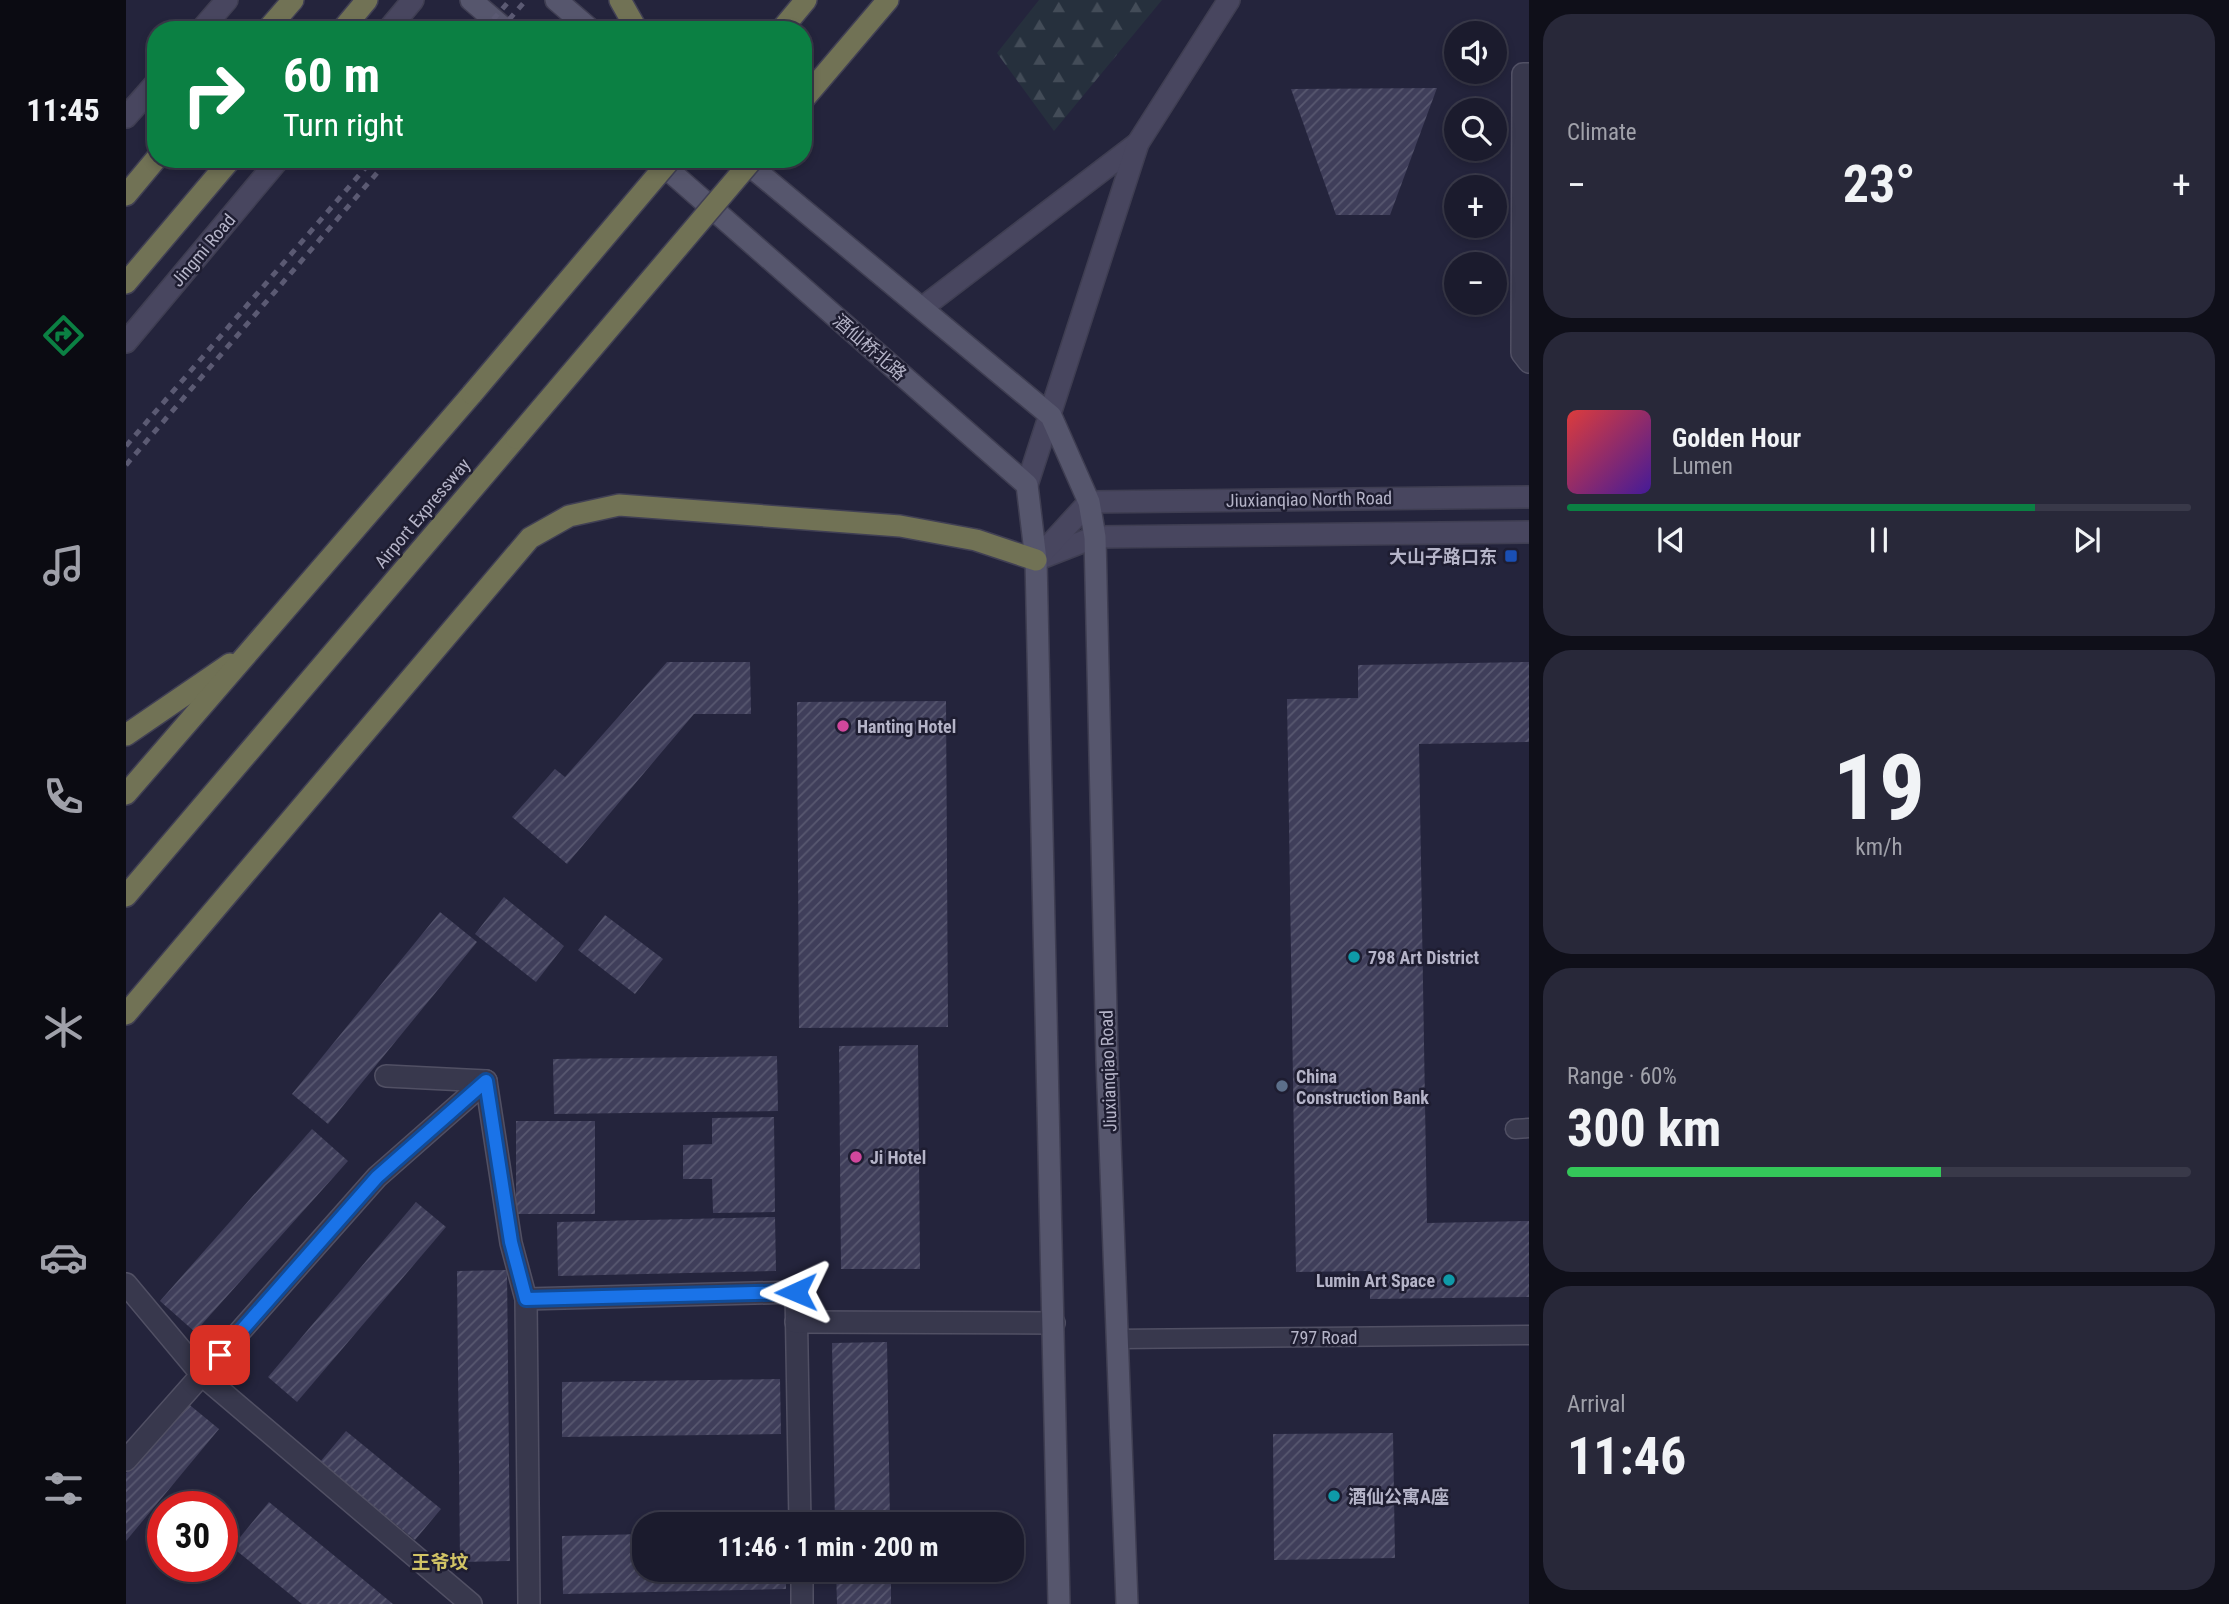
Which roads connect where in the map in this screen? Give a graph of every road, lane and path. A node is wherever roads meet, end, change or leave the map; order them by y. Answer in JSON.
{"nodes":[{"id":1,"x":227,"y":0,"type":"edge"},
{"id":2,"x":292,"y":0,"type":"edge"},
{"id":3,"x":367,"y":0,"type":"edge"},
{"id":4,"x":413,"y":0,"type":"edge"},
{"id":5,"x":471,"y":0,"type":"edge"},
{"id":6,"x":556,"y":0,"type":"edge"},
{"id":7,"x":620,"y":0,"type":"edge"},
{"id":8,"x":806,"y":0,"type":"edge"},
{"id":9,"x":888,"y":0,"type":"edge"},
{"id":10,"x":1229,"y":0,"type":"edge"},
{"id":11,"x":209,"y":21,"type":"edge"},
{"id":12,"x":274,"y":21,"type":"edge"},
{"id":13,"x":350,"y":21,"type":"edge"},
{"id":14,"x":396,"y":21,"type":"edge"},
{"id":15,"x":496,"y":21,"type":"edge"},
{"id":16,"x":580,"y":21,"type":"edge"},
{"id":17,"x":632,"y":21,"type":"edge"},
{"id":18,"x":788,"y":21,"type":"edge"},
{"id":19,"x":1529,"y":74,"type":"edge"},
{"id":20,"x":812,"y":89,"type":"edge"},
{"id":21,"x":147,"y":93,"type":"edge"},
{"id":22,"x":126,"y":117,"type":"edge"},
{"id":23,"x":1138,"y":143,"type":"junction"},
{"id":24,"x":148,"y":168,"type":"edge"},
{"id":25,"x":223,"y":168,"type":"edge"},
{"id":26,"x":271,"y":168,"type":"edge"},
{"id":27,"x":663,"y":168,"type":"edge"},
{"id":28,"x":666,"y":168,"type":"edge"},
{"id":29,"x":745,"y":168,"type":"edge"},
{"id":30,"x":753,"y":168,"type":"edge"},
{"id":31,"x":126,"y":195,"type":"edge"},
{"id":32,"x":126,"y":283,"type":"edge"},
{"id":33,"x":922,"y":308,"type":"junction"},
{"id":34,"x":126,"y":342,"type":"edge"},
{"id":35,"x":1529,"y":362,"type":"edge"},
{"id":36,"x":1051,"y":416,"type":"junction"},
{"id":37,"x":1027,"y":485,"type":"junction"},
{"id":38,"x":1529,"y":497,"type":"edge"},
{"id":39,"x":1089,"y":502,"type":"junction"},
{"id":40,"x":1529,"y":532,"type":"edge"},
{"id":41,"x":1095,"y":537,"type":"junction"},
{"id":42,"x":1036,"y":560,"type":"junction"},
{"id":43,"x":255,"y":647,"type":"junction"},
{"id":44,"x":126,"y":734,"type":"edge"},
{"id":45,"x":126,"y":794,"type":"edge"},
{"id":46,"x":126,"y":896,"type":"edge"},
{"id":47,"x":126,"y":1014,"type":"edge"},
{"id":48,"x":386,"y":1076,"type":"dead end"},
{"id":49,"x":486,"y":1081,"type":"junction"},
{"id":50,"x":126,"y":1284,"type":"edge"},
{"id":51,"x":526,"y":1299,"type":"junction"},
{"id":52,"x":796,"y":1322,"type":"junction"},
{"id":53,"x":1054,"y":1323,"type":"junction"},
{"id":54,"x":1529,"y":1335,"type":"edge"},
{"id":55,"x":1118,"y":1339,"type":"junction"},
{"id":56,"x":202,"y":1375,"type":"junction"},
{"id":57,"x":126,"y":1460,"type":"edge"},
{"id":58,"x":800,"y":1512,"type":"edge"},
{"id":59,"x":802,"y":1582,"type":"edge"},
{"id":60,"x":471,"y":1604,"type":"edge"},
{"id":61,"x":529,"y":1604,"type":"edge"},
{"id":62,"x":802,"y":1604,"type":"edge"},
{"id":63,"x":1059,"y":1604,"type":"edge"},
{"id":64,"x":1127,"y":1604,"type":"edge"}],
"edges":[{"from":1,"to":11,"type":"main road"},
{"from":2,"to":12,"type":"highway"},
{"from":3,"to":13,"type":"highway"},
{"from":4,"to":14,"type":"main road"},
{"from":5,"to":15,"type":"main road"},
{"from":6,"to":16,"type":"main road"},
{"from":7,"to":17,"type":"highway"},
{"from":8,"to":18,"type":"highway"},
{"from":9,"to":20,"type":"highway"},
{"from":10,"to":23,"type":"main road"},
{"from":19,"to":35,"type":"street"},
{"from":21,"to":22,"type":"main road"},
{"from":23,"to":33,"type":"main road"},
{"from":23,"to":36,"type":"main road"},
{"from":24,"to":31,"type":"highway"},
{"from":25,"to":32,"type":"highway"},
{"from":26,"to":34,"type":"main road","name":"Jingmi Road"},
{"from":27,"to":43,"type":"highway","bridge":true},
{"from":28,"to":37,"type":"main road","name":"酒仙桥北路"},
{"from":29,"to":46,"type":"highway","name":"Airport Expressway","bridge":true},
{"from":30,"to":33,"type":"main road"},
{"from":33,"to":36,"type":"main road"},
{"from":36,"to":37,"type":"main road"},
{"from":36,"to":39,"type":"main road"},
{"from":37,"to":42,"type":"main road"},
{"from":38,"to":39,"type":"main road","name":"Jiuxianqiao North Road"},
{"from":39,"to":41,"type":"main road"},
{"from":39,"to":42,"type":"main road"},
{"from":40,"to":41,"type":"main road","name":"Jiuxianqiao North Road"},
{"from":41,"to":42,"type":"main road"},
{"from":41,"to":55,"type":"main road","name":"Jiuxianqiao Road"},
{"from":42,"to":47,"type":"highway"},
{"from":42,"to":53,"type":"main road"},
{"from":43,"to":44,"type":"highway"},
{"from":43,"to":45,"type":"highway"},
{"from":48,"to":49,"type":"street"},
{"from":49,"to":51,"type":"street"},
{"from":49,"to":56,"type":"street"},
{"from":50,"to":56,"type":"street"},
{"from":51,"to":52,"type":"street"},
{"from":51,"to":61,"type":"street"},
{"from":52,"to":53,"type":"street"},
{"from":52,"to":58,"type":"street"},
{"from":53,"to":63,"type":"main road"},
{"from":54,"to":55,"type":"lane","name":"797 Road"},
{"from":55,"to":64,"type":"main road","name":"Jiuxianqiao Road"},
{"from":56,"to":57,"type":"street"},
{"from":56,"to":60,"type":"street"},
{"from":59,"to":62,"type":"street"}]}
